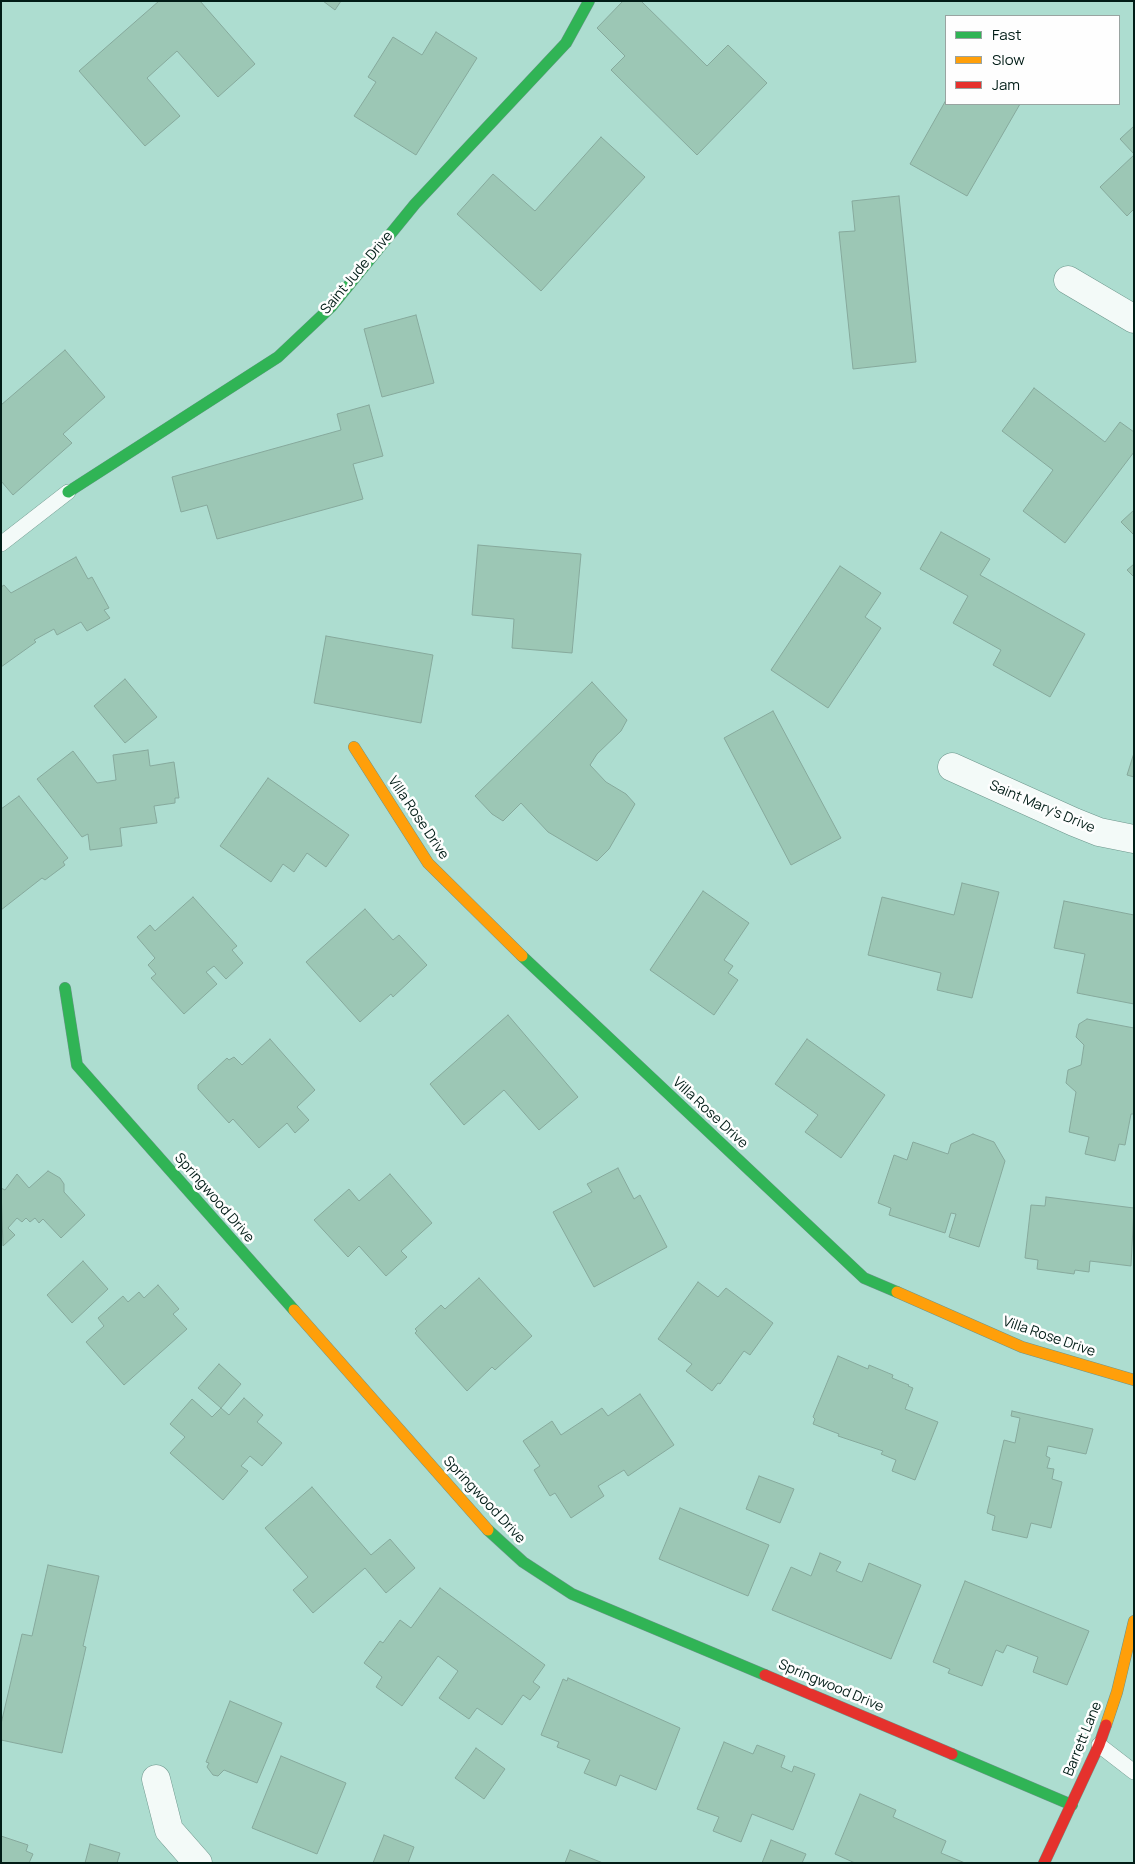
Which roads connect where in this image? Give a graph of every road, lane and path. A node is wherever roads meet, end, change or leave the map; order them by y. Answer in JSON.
{"nodes":[{"id":1,"x":589,"y":1,"type":"edge"},
{"id":2,"x":1068,"y":280,"type":"dead end"},
{"id":3,"x":1134,"y":319,"type":"edge"},
{"id":4,"x":68,"y":492,"type":"joint"},
{"id":5,"x":1,"y":544,"type":"edge"},
{"id":6,"x":354,"y":747,"type":"dead end"},
{"id":7,"x":952,"y":768,"type":"dead end"},
{"id":8,"x":1134,"y":839,"type":"edge"},
{"id":9,"x":65,"y":988,"type":"dead end"},
{"id":10,"x":1134,"y":1380,"type":"edge"},
{"id":11,"x":1134,"y":1620,"type":"edge"},
{"id":12,"x":1099,"y":1745,"type":"junction"},
{"id":13,"x":1134,"y":1772,"type":"edge"},
{"id":14,"x":156,"y":1779,"type":"dead end"},
{"id":15,"x":1072,"y":1805,"type":"junction"},
{"id":16,"x":198,"y":1863,"type":"edge"},
{"id":17,"x":1044,"y":1863,"type":"edge"}],
"edges":[{"from":1,"to":4,"type":"street","name":"Saint Jude Drive"},
{"from":2,"to":3,"type":"street"},
{"from":4,"to":5,"type":"lane","name":"Saint Jude Drive"},
{"from":6,"to":10,"type":"street","name":"Villa Rose Drive"},
{"from":7,"to":8,"type":"street","name":"Saint Mary's Drive"},
{"from":9,"to":15,"type":"street","name":"Springwood Drive"},
{"from":11,"to":12,"type":"street","name":"Barrett Lane"},
{"from":12,"to":13,"type":"lane"},
{"from":12,"to":15,"type":"street","name":"Barrett Lane"},
{"from":14,"to":16,"type":"street"},
{"from":15,"to":17,"type":"street","name":"Barrett Lane"}]}
